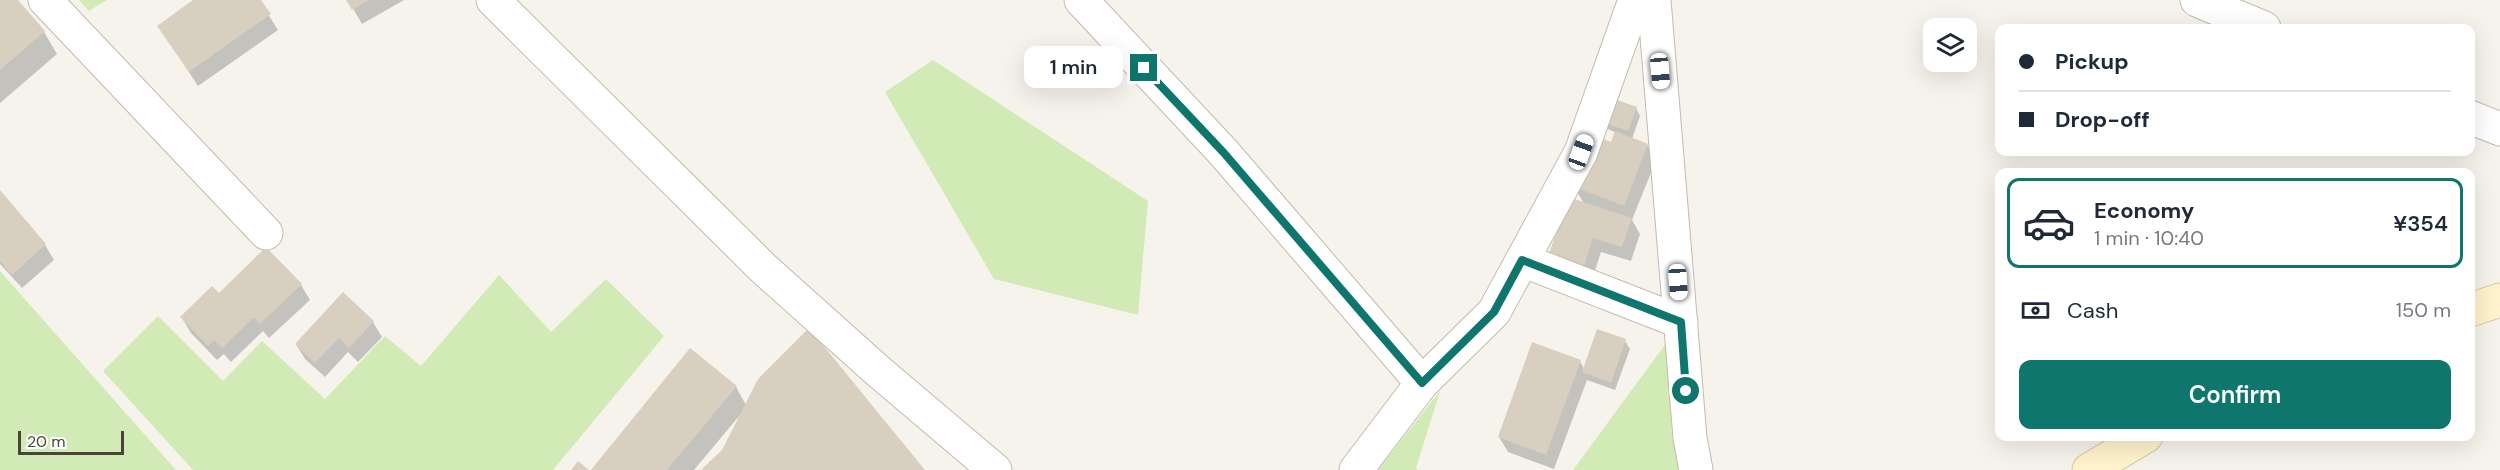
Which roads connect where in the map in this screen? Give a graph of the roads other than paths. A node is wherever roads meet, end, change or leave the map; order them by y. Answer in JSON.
{"nodes":[{"id":1,"x":45,"y":0,"type":"edge"},
{"id":2,"x":493,"y":0,"type":"edge"},
{"id":3,"x":1081,"y":0,"type":"edge"},
{"id":4,"x":1635,"y":0,"type":"edge"},
{"id":5,"x":1654,"y":0,"type":"edge"},
{"id":6,"x":2197,"y":0,"type":"edge"},
{"id":7,"x":2254,"y":24,"type":"edge"},
{"id":8,"x":2475,"y":119,"type":"edge"},
{"id":9,"x":2500,"y":129,"type":"edge"},
{"id":10,"x":266,"y":233,"type":"dead end"},
{"id":11,"x":1522,"y":260,"type":"junction"},
{"id":12,"x":2500,"y":300,"type":"edge"},
{"id":13,"x":2475,"y":308,"type":"edge"},
{"id":14,"x":1681,"y":322,"type":"junction"},
{"id":15,"x":1422,"y":383,"type":"junction"},
{"id":16,"x":2138,"y":441,"type":"edge"},
{"id":17,"x":995,"y":470,"type":"edge"},
{"id":18,"x":1356,"y":470,"type":"edge"},
{"id":19,"x":1696,"y":470,"type":"edge"},
{"id":20,"x":2089,"y":470,"type":"edge"}],
"edges":[{"from":1,"to":10,"type":"street"},
{"from":2,"to":17,"type":"street"},
{"from":3,"to":15,"type":"street"},
{"from":4,"to":11,"type":"street"},
{"from":5,"to":14,"type":"street"},
{"from":6,"to":7,"type":"street"},
{"from":8,"to":9,"type":"street"},
{"from":11,"to":14,"type":"street"},
{"from":11,"to":15,"type":"street"},
{"from":12,"to":13,"type":"main road"},
{"from":14,"to":19,"type":"street"},
{"from":15,"to":18,"type":"street"},
{"from":16,"to":20,"type":"main road"}]}
